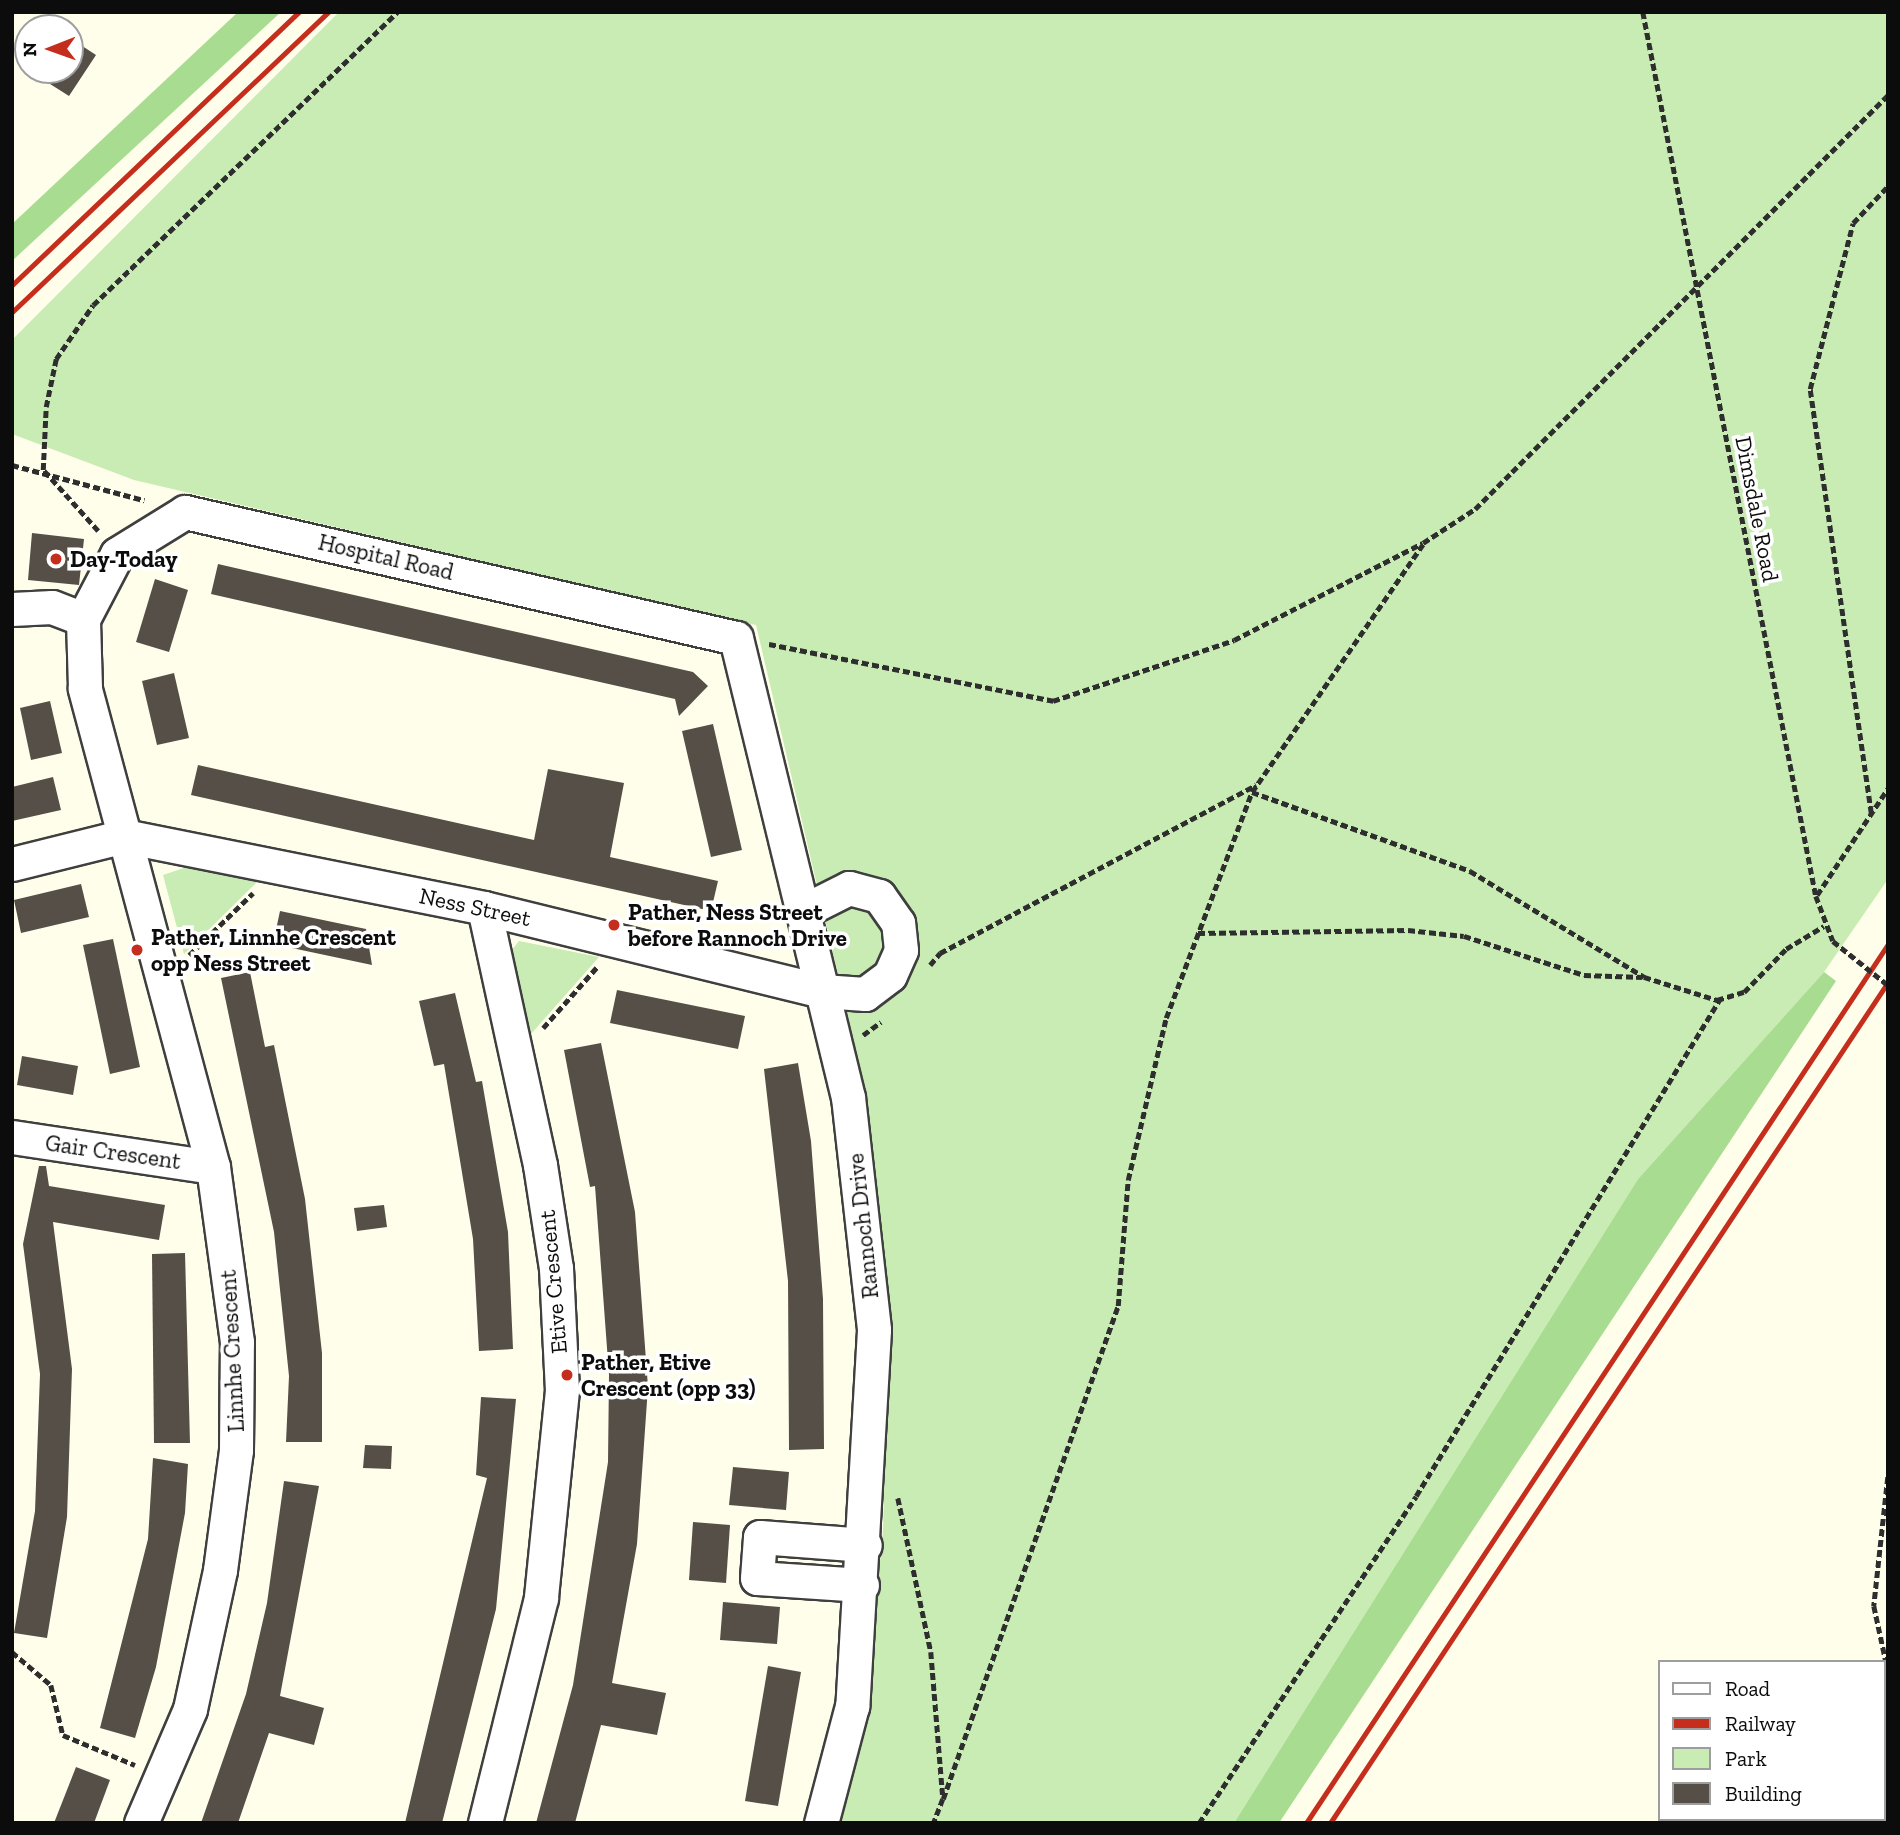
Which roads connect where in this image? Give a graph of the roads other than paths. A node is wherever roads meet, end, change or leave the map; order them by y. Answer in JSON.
{"nodes":[{"id":1,"x":12,"y":609,"type":"edge"},
{"id":2,"x":83,"y":619,"type":"junction"},
{"id":3,"x":736,"y":638,"type":"joint"},
{"id":4,"x":124,"y":836,"type":"junction"},
{"id":5,"x":12,"y":864,"type":"edge"},
{"id":6,"x":484,"y":908,"type":"junction"},
{"id":7,"x":804,"y":910,"type":"junction"},
{"id":8,"x":822,"y":991,"type":"junction"},
{"id":9,"x":12,"y":1137,"type":"edge"},
{"id":10,"x":213,"y":1167,"type":"junction"},
{"id":11,"x":865,"y":1545,"type":"junction"},
{"id":12,"x":862,"y":1585,"type":"junction"},
{"id":13,"x":141,"y":1823,"type":"edge"},
{"id":14,"x":485,"y":1823,"type":"edge"},
{"id":15,"x":821,"y":1823,"type":"edge"}],
"edges":[{"from":1,"to":2,"type":"street"},
{"from":2,"to":3,"type":"street","name":"Hospital Road"},
{"from":2,"to":4,"type":"street","name":"Linnhe Crescent"},
{"from":3,"to":7,"type":"street","name":"Rannoch Drive"},
{"from":4,"to":5,"type":"street"},
{"from":4,"to":6,"type":"street","name":"Ness Street"},
{"from":4,"to":10,"type":"street","name":"Linnhe Crescent"},
{"from":6,"to":8,"type":"street","name":"Ness Street"},
{"from":6,"to":14,"type":"street","name":"Etive Crescent"},
{"from":7,"to":8,"type":"street","name":"Rannoch Drive"},
{"from":7,"to":8,"type":"street"},
{"from":8,"to":11,"type":"street","name":"Rannoch Drive"},
{"from":9,"to":10,"type":"street","name":"Gair Crescent"},
{"from":10,"to":13,"type":"street","name":"Linnhe Crescent"},
{"from":11,"to":12,"type":"street","name":"Rannoch Drive"},
{"from":11,"to":12,"type":"street"},
{"from":12,"to":15,"type":"street","name":"Rannoch Drive"}]}
